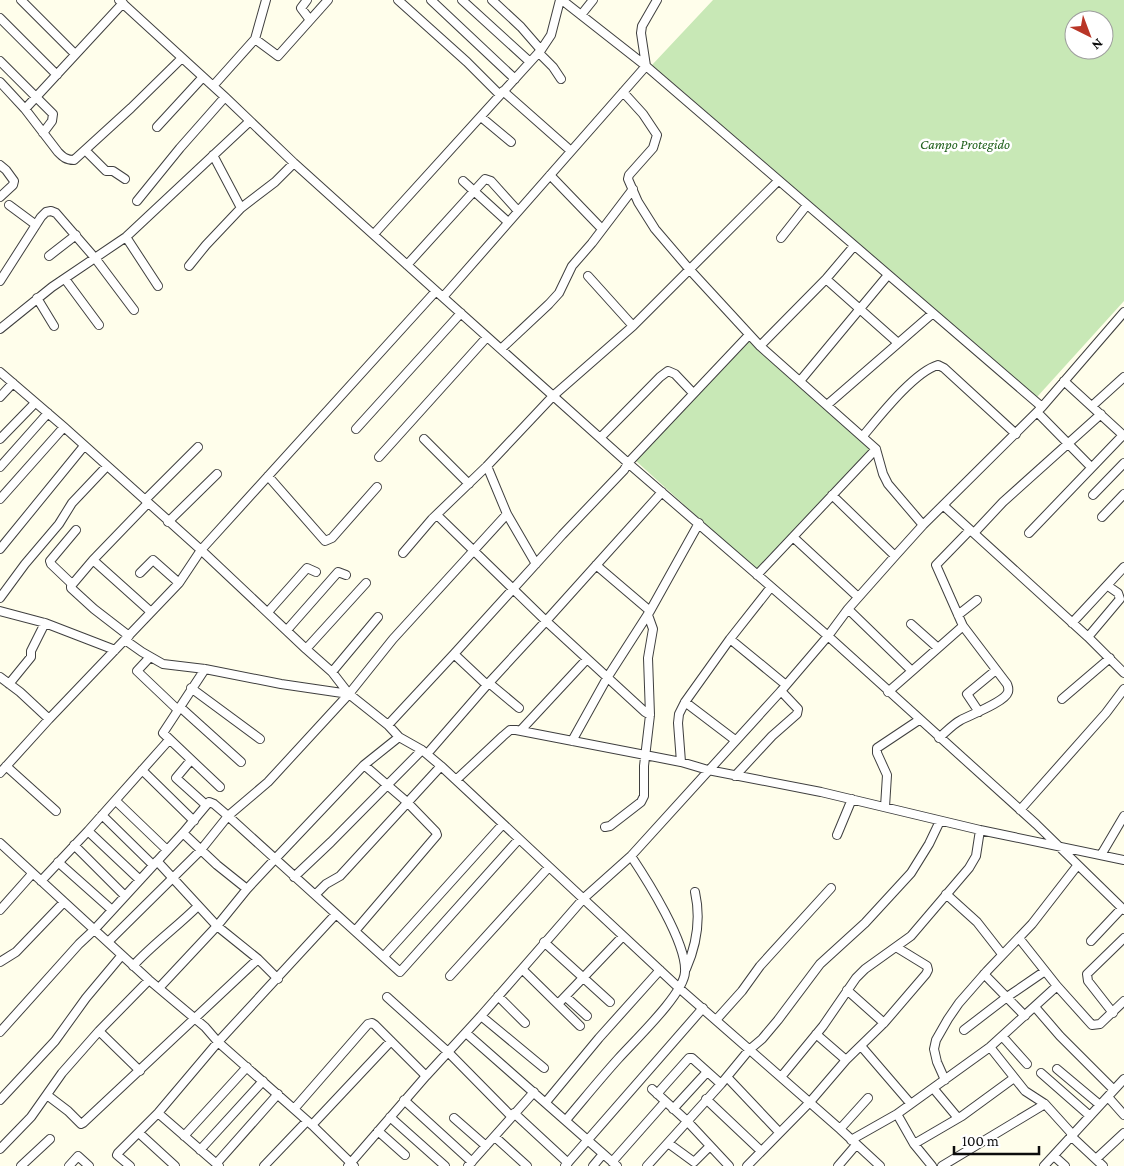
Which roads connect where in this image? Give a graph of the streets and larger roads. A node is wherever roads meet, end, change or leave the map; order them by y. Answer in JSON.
{"nodes":[{"id":1,"x":21,"y":0,"type":"edge"},
{"id":2,"x":266,"y":0,"type":"edge"},
{"id":3,"x":307,"y":0,"type":"edge"},
{"id":4,"x":328,"y":0,"type":"edge"},
{"id":5,"x":398,"y":0,"type":"edge"},
{"id":6,"x":431,"y":0,"type":"edge"},
{"id":7,"x":462,"y":0,"type":"edge"},
{"id":8,"x":492,"y":0,"type":"edge"},
{"id":9,"x":561,"y":0,"type":"edge"},
{"id":10,"x":593,"y":0,"type":"edge"},
{"id":11,"x":657,"y":0,"type":"edge"},
{"id":12,"x":121,"y":2,"type":"edge"},
{"id":13,"x":582,"y":15,"type":"junction"},
{"id":14,"x":0,"y":18,"type":"edge"},
{"id":15,"x":310,"y":20,"type":"junction"},
{"id":16,"x":255,"y":39,"type":"junction"},
{"id":17,"x":540,"y":51,"type":"junction"},
{"id":18,"x":76,"y":54,"type":"junction"},
{"id":19,"x":182,"y":58,"type":"junction"},
{"id":20,"x":0,"y":61,"type":"edge"},
{"id":21,"x":530,"y":62,"type":"junction"},
{"id":22,"x":646,"y":66,"type":"junction"},
{"id":23,"x":57,"y":75,"type":"junction"},
{"id":24,"x":203,"y":77,"type":"junction"},
{"id":25,"x":515,"y":79,"type":"junction"},
{"id":26,"x":561,"y":79,"type":"dead end"},
{"id":27,"x":0,"y":82,"type":"edge"},
{"id":28,"x":213,"y":86,"type":"junction"},
{"id":29,"x":623,"y":92,"type":"junction"},
{"id":30,"x":502,"y":93,"type":"junction"},
{"id":31,"x":225,"y":97,"type":"junction"},
{"id":32,"x":36,"y":98,"type":"junction"},
{"id":33,"x":25,"y":110,"type":"junction"},
{"id":34,"x":481,"y":116,"type":"junction"},
{"id":35,"x":250,"y":121,"type":"junction"},
{"id":36,"x":157,"y":127,"type":"dead end"},
{"id":37,"x":43,"y":134,"type":"junction"},
{"id":38,"x":512,"y":142,"type":"dead end"},
{"id":39,"x":85,"y":150,"type":"junction"},
{"id":40,"x":571,"y":151,"type":"junction"},
{"id":41,"x":213,"y":155,"type":"junction"},
{"id":42,"x":294,"y":163,"type":"junction"},
{"id":43,"x":0,"y":165,"type":"edge"},
{"id":44,"x":550,"y":175,"type":"junction"},
{"id":45,"x":125,"y":179,"type":"dead end"},
{"id":46,"x":778,"y":180,"type":"junction"},
{"id":47,"x":463,"y":181,"type":"dead end"},
{"id":48,"x":633,"y":189,"type":"junction"},
{"id":49,"x":473,"y":191,"type":"junction"},
{"id":50,"x":0,"y":197,"type":"edge"},
{"id":51,"x":137,"y":201,"type":"dead end"},
{"id":52,"x":8,"y":205,"type":"dead end"},
{"id":53,"x":807,"y":205,"type":"junction"},
{"id":54,"x":241,"y":208,"type":"junction"},
{"id":55,"x":518,"y":211,"type":"junction"},
{"id":56,"x":508,"y":222,"type":"junction"},
{"id":57,"x":36,"y":225,"type":"junction"},
{"id":58,"x":602,"y":229,"type":"junction"},
{"id":59,"x":374,"y":234,"type":"junction"},
{"id":60,"x":76,"y":235,"type":"junction"},
{"id":61,"x":126,"y":237,"type":"junction"},
{"id":62,"x":781,"y":238,"type":"dead end"},
{"id":63,"x":854,"y":246,"type":"junction"},
{"id":64,"x":49,"y":256,"type":"dead end"},
{"id":65,"x":96,"y":258,"type":"junction"},
{"id":66,"x":407,"y":265,"type":"junction"},
{"id":67,"x":189,"y":266,"type":"dead end"},
{"id":68,"x":3,"y":268,"type":"edge"},
{"id":69,"x":690,"y":270,"type":"junction"},
{"id":70,"x":888,"y":275,"type":"junction"},
{"id":71,"x":588,"y":276,"type":"dead end"},
{"id":72,"x":826,"y":278,"type":"junction"},
{"id":73,"x":65,"y":279,"type":"junction"},
{"id":74,"x":0,"y":280,"type":"edge"},
{"id":75,"x":158,"y":286,"type":"dead end"},
{"id":76,"x":436,"y":291,"type":"junction"},
{"id":77,"x":443,"y":297,"type":"junction"},
{"id":78,"x":37,"y":298,"type":"junction"},
{"id":79,"x":860,"y":309,"type":"junction"},
{"id":80,"x":134,"y":310,"type":"dead end"},
{"id":81,"x":1124,"y":312,"type":"edge"},
{"id":82,"x":461,"y":313,"type":"junction"},
{"id":83,"x":933,"y":314,"type":"junction"},
{"id":84,"x":54,"y":326,"type":"dead end"},
{"id":85,"x":99,"y":326,"type":"dead end"},
{"id":86,"x":633,"y":326,"type":"junction"},
{"id":87,"x":0,"y":329,"type":"edge"},
{"id":88,"x":749,"y":335,"type":"junction"},
{"id":89,"x":488,"y":337,"type":"junction"},
{"id":90,"x":898,"y":343,"type":"junction"},
{"id":91,"x":760,"y":346,"type":"junction"},
{"id":92,"x":501,"y":349,"type":"junction"},
{"id":93,"x":0,"y":372,"type":"edge"},
{"id":94,"x":1124,"y":377,"type":"edge"},
{"id":95,"x":800,"y":381,"type":"junction"},
{"id":96,"x":1064,"y":381,"type":"junction"},
{"id":97,"x":13,"y":383,"type":"junction"},
{"id":98,"x":693,"y":393,"type":"junction"},
{"id":99,"x":552,"y":396,"type":"junction"},
{"id":100,"x":0,"y":397,"type":"edge"},
{"id":101,"x":36,"y":402,"type":"junction"},
{"id":102,"x":827,"y":405,"type":"junction"},
{"id":103,"x":1092,"y":406,"type":"junction"},
{"id":104,"x":1040,"y":409,"type":"junction"},
{"id":105,"x":48,"y":414,"type":"junction"},
{"id":106,"x":1101,"y":414,"type":"junction"},
{"id":107,"x":64,"y":427,"type":"junction"},
{"id":108,"x":356,"y":429,"type":"dead end"},
{"id":109,"x":1016,"y":434,"type":"junction"},
{"id":110,"x":863,"y":436,"type":"junction"},
{"id":111,"x":1124,"y":436,"type":"edge"},
{"id":112,"x":600,"y":438,"type":"junction"},
{"id":113,"x":0,"y":439,"type":"edge"},
{"id":114,"x":424,"y":439,"type":"dead end"},
{"id":115,"x":1070,"y":444,"type":"junction"},
{"id":116,"x":84,"y":446,"type":"junction"},
{"id":117,"x":198,"y":447,"type":"dead end"},
{"id":118,"x":876,"y":449,"type":"junction"},
{"id":119,"x":379,"y":457,"type":"dead end"},
{"id":120,"x":628,"y":463,"type":"junction"},
{"id":121,"x":1124,"y":463,"type":"edge"},
{"id":122,"x":107,"y":466,"type":"junction"},
{"id":123,"x":487,"y":466,"type":"junction"},
{"id":124,"x":0,"y":467,"type":"edge"},
{"id":125,"x":1091,"y":467,"type":"junction"},
{"id":126,"x":217,"y":474,"type":"dead end"},
{"id":127,"x":268,"y":476,"type":"junction"},
{"id":128,"x":469,"y":484,"type":"junction"},
{"id":129,"x":377,"y":487,"type":"dead end"},
{"id":130,"x":662,"y":492,"type":"junction"},
{"id":131,"x":1124,"y":494,"type":"edge"},
{"id":132,"x":832,"y":495,"type":"junction"},
{"id":133,"x":1093,"y":496,"type":"dead end"},
{"id":134,"x":0,"y":499,"type":"edge"},
{"id":135,"x":146,"y":502,"type":"junction"},
{"id":136,"x":944,"y":506,"type":"junction"},
{"id":137,"x":507,"y":514,"type":"junction"},
{"id":138,"x":437,"y":515,"type":"junction"},
{"id":139,"x":1102,"y":517,"type":"dead end"},
{"id":140,"x":168,"y":522,"type":"junction"},
{"id":141,"x":699,"y":523,"type":"junction"},
{"id":142,"x":924,"y":525,"type":"junction"},
{"id":143,"x":76,"y":530,"type":"dead end"},
{"id":144,"x":972,"y":532,"type":"junction"},
{"id":145,"x":1029,"y":532,"type":"dead end"},
{"id":146,"x":794,"y":537,"type":"junction"},
{"id":147,"x":0,"y":549,"type":"edge"},
{"id":148,"x":201,"y":550,"type":"junction"},
{"id":149,"x":474,"y":550,"type":"junction"},
{"id":150,"x":403,"y":553,"type":"dead end"},
{"id":151,"x":895,"y":556,"type":"junction"},
{"id":152,"x":93,"y":560,"type":"junction"},
{"id":153,"x":536,"y":564,"type":"junction"},
{"id":154,"x":596,"y":565,"type":"junction"},
{"id":155,"x":1124,"y":567,"type":"edge"},
{"id":156,"x":316,"y":572,"type":"dead end"},
{"id":157,"x":140,"y":573,"type":"dead end"},
{"id":158,"x":757,"y":574,"type":"junction"},
{"id":159,"x":346,"y":576,"type":"dead end"},
{"id":160,"x":179,"y":583,"type":"junction"},
{"id":161,"x":366,"y":583,"type":"dead end"},
{"id":162,"x":72,"y":584,"type":"junction"},
{"id":163,"x":1108,"y":586,"type":"junction"},
{"id":164,"x":772,"y":587,"type":"junction"},
{"id":165,"x":514,"y":588,"type":"junction"},
{"id":166,"x":858,"y":597,"type":"junction"},
{"id":167,"x":0,"y":598,"type":"edge"},
{"id":168,"x":976,"y":600,"type":"dead end"},
{"id":169,"x":848,"y":610,"type":"junction"},
{"id":170,"x":0,"y":611,"type":"edge"},
{"id":171,"x":151,"y":612,"type":"junction"},
{"id":172,"x":268,"y":612,"type":"junction"},
{"id":173,"x":649,"y":613,"type":"junction"},
{"id":174,"x":958,"y":615,"type":"junction"},
{"id":175,"x":378,"y":617,"type":"dead end"},
{"id":176,"x":546,"y":621,"type":"junction"},
{"id":177,"x":1072,"y":623,"type":"junction"},
{"id":178,"x":45,"y":624,"type":"junction"},
{"id":179,"x":911,"y":624,"type":"dead end"},
{"id":180,"x":963,"y":626,"type":"junction"},
{"id":181,"x":287,"y":630,"type":"junction"},
{"id":182,"x":828,"y":636,"type":"junction"},
{"id":183,"x":1088,"y":637,"type":"junction"},
{"id":184,"x":127,"y":638,"type":"junction"},
{"id":185,"x":730,"y":639,"type":"junction"},
{"id":186,"x":938,"y":648,"type":"junction"},
{"id":187,"x":306,"y":649,"type":"junction"},
{"id":188,"x":115,"y":650,"type":"junction"},
{"id":189,"x":454,"y":654,"type":"junction"},
{"id":190,"x":150,"y":657,"type":"junction"},
{"id":191,"x":1110,"y":658,"type":"junction"},
{"id":192,"x":587,"y":659,"type":"junction"},
{"id":193,"x":205,"y":669,"type":"junction"},
{"id":194,"x":996,"y":670,"type":"junction"},
{"id":195,"x":912,"y":671,"type":"junction"},
{"id":196,"x":332,"y":672,"type":"junction"},
{"id":197,"x":1124,"y":674,"type":"edge"},
{"id":198,"x":0,"y":677,"type":"edge"},
{"id":199,"x":607,"y":678,"type":"junction"},
{"id":200,"x":9,"y":684,"type":"junction"},
{"id":201,"x":488,"y":684,"type":"junction"},
{"id":202,"x":191,"y":688,"type":"junction"},
{"id":203,"x":783,"y":688,"type":"junction"},
{"id":204,"x":1124,"y":690,"type":"edge"},
{"id":205,"x":888,"y":692,"type":"junction"},
{"id":206,"x":349,"y":694,"type":"junction"},
{"id":207,"x":1062,"y":699,"type":"dead end"},
{"id":208,"x":685,"y":702,"type":"junction"},
{"id":209,"x":179,"y":708,"type":"junction"},
{"id":210,"x":519,"y":708,"type":"dead end"},
{"id":211,"x":979,"y":712,"type":"junction"},
{"id":212,"x":650,"y":715,"type":"junction"},
{"id":213,"x":49,"y":719,"type":"junction"},
{"id":214,"x":919,"y":720,"type":"junction"},
{"id":215,"x":388,"y":725,"type":"junction"},
{"id":216,"x":521,"y":730,"type":"junction"},
{"id":217,"x":399,"y":737,"type":"junction"},
{"id":218,"x":939,"y":738,"type":"junction"},
{"id":219,"x":260,"y":739,"type":"dead end"},
{"id":220,"x":169,"y":740,"type":"junction"},
{"id":221,"x":735,"y":740,"type":"junction"},
{"id":222,"x":572,"y":741,"type":"junction"},
{"id":223,"x":424,"y":752,"type":"junction"},
{"id":224,"x":646,"y":756,"type":"junction"},
{"id":225,"x":191,"y":760,"type":"junction"},
{"id":226,"x":241,"y":762,"type":"dead end"},
{"id":227,"x":681,"y":762,"type":"junction"},
{"id":228,"x":364,"y":765,"type":"junction"},
{"id":229,"x":6,"y":766,"type":"junction"},
{"id":230,"x":441,"y":766,"type":"junction"},
{"id":231,"x":142,"y":770,"type":"junction"},
{"id":232,"x":708,"y":770,"type":"junction"},
{"id":233,"x":0,"y":773,"type":"edge"},
{"id":234,"x":735,"y":776,"type":"junction"},
{"id":235,"x":456,"y":780,"type":"junction"},
{"id":236,"x":388,"y":785,"type":"junction"},
{"id":237,"x":220,"y":787,"type":"dead end"},
{"id":238,"x":116,"y":800,"type":"junction"},
{"id":239,"x":852,"y":800,"type":"junction"},
{"id":240,"x":406,"y":802,"type":"junction"},
{"id":241,"x":206,"y":805,"type":"junction"},
{"id":242,"x":885,"y":808,"type":"junction"},
{"id":243,"x":1020,"y":810,"type":"junction"},
{"id":244,"x":56,"y":811,"type":"dead end"},
{"id":245,"x":102,"y":815,"type":"junction"},
{"id":246,"x":228,"y":816,"type":"junction"},
{"id":247,"x":1124,"y":816,"type":"edge"},
{"id":248,"x":194,"y":821,"type":"junction"},
{"id":249,"x":940,"y":821,"type":"junction"},
{"id":250,"x":502,"y":824,"type":"junction"},
{"id":251,"x":605,"y":827,"type":"dead end"},
{"id":252,"x":980,"y":830,"type":"junction"},
{"id":253,"x":88,"y":831,"type":"junction"},
{"id":254,"x":183,"y":833,"type":"junction"},
{"id":255,"x":837,"y":835,"type":"dead end"},
{"id":256,"x":519,"y":839,"type":"junction"},
{"id":257,"x":74,"y":845,"type":"junction"},
{"id":258,"x":1,"y":846,"type":"edge"},
{"id":259,"x":1062,"y":848,"type":"junction"},
{"id":260,"x":167,"y":850,"type":"junction"},
{"id":261,"x":200,"y":851,"type":"junction"},
{"id":262,"x":1101,"y":855,"type":"junction"},
{"id":263,"x":630,"y":856,"type":"junction"},
{"id":264,"x":275,"y":859,"type":"junction"},
{"id":265,"x":1124,"y":860,"type":"edge"},
{"id":266,"x":58,"y":862,"type":"junction"},
{"id":267,"x":155,"y":863,"type":"junction"},
{"id":268,"x":1077,"y":866,"type":"junction"},
{"id":269,"x":549,"y":867,"type":"junction"},
{"id":270,"x":32,"y":874,"type":"junction"},
{"id":271,"x":173,"y":877,"type":"junction"},
{"id":272,"x":294,"y":877,"type":"junction"},
{"id":273,"x":140,"y":880,"type":"junction"},
{"id":274,"x":41,"y":881,"type":"junction"},
{"id":275,"x":831,"y":888,"type":"dead end"},
{"id":276,"x":247,"y":889,"type":"junction"},
{"id":277,"x":695,"y":892,"type":"dead end"},
{"id":278,"x":946,"y":894,"type":"junction"},
{"id":279,"x":315,"y":895,"type":"junction"},
{"id":280,"x":125,"y":896,"type":"junction"},
{"id":281,"x":584,"y":898,"type":"junction"},
{"id":282,"x":64,"y":902,"type":"junction"},
{"id":283,"x":198,"y":906,"type":"junction"},
{"id":284,"x":1123,"y":909,"type":"edge"},
{"id":285,"x":0,"y":910,"type":"edge"},
{"id":286,"x":112,"y":910,"type":"junction"},
{"id":287,"x":336,"y":914,"type":"junction"},
{"id":288,"x":218,"y":926,"type":"junction"},
{"id":289,"x":94,"y":930,"type":"junction"},
{"id":290,"x":355,"y":931,"type":"junction"},
{"id":291,"x":623,"y":936,"type":"junction"},
{"id":292,"x":1020,"y":938,"type":"junction"},
{"id":293,"x":1124,"y":938,"type":"edge"},
{"id":294,"x":1091,"y":941,"type":"dead end"},
{"id":295,"x":108,"y":942,"type":"junction"},
{"id":296,"x":544,"y":942,"type":"junction"},
{"id":297,"x":896,"y":948,"type":"junction"},
{"id":298,"x":386,"y":954,"type":"dead end"},
{"id":299,"x":1002,"y":954,"type":"junction"},
{"id":300,"x":122,"y":955,"type":"junction"},
{"id":301,"x":258,"y":959,"type":"junction"},
{"id":302,"x":0,"y":962,"type":"edge"},
{"id":303,"x":133,"y":966,"type":"junction"},
{"id":304,"x":522,"y":968,"type":"junction"},
{"id":305,"x":660,"y":970,"type":"junction"},
{"id":306,"x":686,"y":971,"type":"junction"},
{"id":307,"x":1045,"y":971,"type":"junction"},
{"id":308,"x":984,"y":974,"type":"junction"},
{"id":309,"x":450,"y":976,"type":"dead end"},
{"id":310,"x":583,"y":978,"type":"junction"},
{"id":311,"x":278,"y":979,"type":"junction"},
{"id":312,"x":149,"y":980,"type":"junction"},
{"id":313,"x":1057,"y":986,"type":"junction"},
{"id":314,"x":158,"y":988,"type":"junction"},
{"id":315,"x":680,"y":988,"type":"junction"},
{"id":316,"x":847,"y":990,"type":"junction"},
{"id":317,"x":498,"y":996,"type":"junction"},
{"id":318,"x":1007,"y":996,"type":"junction"},
{"id":319,"x":387,"y":997,"type":"dead end"},
{"id":320,"x":566,"y":997,"type":"junction"},
{"id":321,"x":1124,"y":1001,"type":"edge"},
{"id":322,"x":610,"y":1002,"type":"dead end"},
{"id":323,"x":558,"y":1004,"type":"junction"},
{"id":324,"x":1035,"y":1007,"type":"junction"},
{"id":325,"x":703,"y":1008,"type":"junction"},
{"id":326,"x":1113,"y":1013,"type":"junction"},
{"id":327,"x":482,"y":1016,"type":"junction"},
{"id":328,"x":587,"y":1016,"type":"dead end"},
{"id":329,"x":1025,"y":1016,"type":"junction"},
{"id":330,"x":196,"y":1019,"type":"junction"},
{"id":331,"x":716,"y":1020,"type":"junction"},
{"id":332,"x":524,"y":1023,"type":"dead end"},
{"id":333,"x":884,"y":1023,"type":"junction"},
{"id":334,"x":580,"y":1026,"type":"dead end"},
{"id":335,"x":99,"y":1030,"type":"junction"},
{"id":336,"x":964,"y":1030,"type":"dead end"},
{"id":337,"x":0,"y":1032,"type":"edge"},
{"id":338,"x":466,"y":1033,"type":"junction"},
{"id":339,"x":816,"y":1034,"type":"junction"},
{"id":340,"x":1002,"y":1036,"type":"junction"},
{"id":341,"x":391,"y":1041,"type":"junction"},
{"id":342,"x":218,"y":1042,"type":"junction"},
{"id":343,"x":860,"y":1046,"type":"junction"},
{"id":344,"x":990,"y":1047,"type":"junction"},
{"id":345,"x":749,"y":1050,"type":"junction"},
{"id":346,"x":448,"y":1052,"type":"junction"},
{"id":347,"x":846,"y":1060,"type":"junction"},
{"id":348,"x":1027,"y":1064,"type":"dead end"},
{"id":349,"x":247,"y":1067,"type":"junction"},
{"id":350,"x":544,"y":1068,"type":"dead end"},
{"id":351,"x":1057,"y":1069,"type":"dead end"},
{"id":352,"x":140,"y":1070,"type":"junction"},
{"id":353,"x":707,"y":1072,"type":"junction"},
{"id":354,"x":1041,"y":1073,"type":"dead end"},
{"id":355,"x":426,"y":1076,"type":"junction"},
{"id":356,"x":726,"y":1077,"type":"junction"},
{"id":357,"x":781,"y":1077,"type":"junction"},
{"id":358,"x":1014,"y":1078,"type":"junction"},
{"id":359,"x":1124,"y":1079,"type":"edge"},
{"id":360,"x":945,"y":1080,"type":"junction"},
{"id":361,"x":263,"y":1081,"type":"junction"},
{"id":362,"x":721,"y":1084,"type":"junction"},
{"id":363,"x":933,"y":1088,"type":"junction"},
{"id":364,"x":1114,"y":1090,"type":"junction"},
{"id":365,"x":534,"y":1092,"type":"junction"},
{"id":366,"x":278,"y":1094,"type":"junction"},
{"id":367,"x":47,"y":1095,"type":"junction"},
{"id":368,"x":1108,"y":1097,"type":"junction"},
{"id":369,"x":868,"y":1098,"type":"dead end"},
{"id":370,"x":706,"y":1099,"type":"junction"},
{"id":371,"x":0,"y":1100,"type":"edge"},
{"id":372,"x":404,"y":1100,"type":"junction"},
{"id":373,"x":546,"y":1102,"type":"junction"},
{"id":374,"x":665,"y":1102,"type":"junction"},
{"id":375,"x":810,"y":1102,"type":"junction"},
{"id":376,"x":910,"y":1103,"type":"junction"},
{"id":377,"x":1044,"y":1104,"type":"junction"},
{"id":378,"x":1100,"y":1105,"type":"junction"},
{"id":379,"x":294,"y":1109,"type":"junction"},
{"id":380,"x":673,"y":1109,"type":"junction"},
{"id":381,"x":158,"y":1113,"type":"junction"},
{"id":382,"x":897,"y":1114,"type":"junction"},
{"id":383,"x":513,"y":1115,"type":"junction"},
{"id":384,"x":1124,"y":1115,"type":"edge"},
{"id":385,"x":390,"y":1116,"type":"junction"},
{"id":386,"x":1090,"y":1116,"type":"junction"},
{"id":387,"x":454,"y":1118,"type":"dead end"},
{"id":388,"x":958,"y":1118,"type":"junction"},
{"id":389,"x":566,"y":1120,"type":"junction"},
{"id":390,"x":687,"y":1121,"type":"junction"},
{"id":391,"x":310,"y":1123,"type":"junction"},
{"id":392,"x":840,"y":1128,"type":"junction"},
{"id":393,"x":378,"y":1131,"type":"junction"},
{"id":394,"x":779,"y":1132,"type":"junction"},
{"id":395,"x":1124,"y":1132,"type":"edge"},
{"id":396,"x":139,"y":1133,"type":"junction"},
{"id":397,"x":184,"y":1136,"type":"junction"},
{"id":398,"x":1072,"y":1136,"type":"junction"},
{"id":399,"x":495,"y":1137,"type":"junction"},
{"id":400,"x":50,"y":1139,"type":"dead end"},
{"id":401,"x":588,"y":1140,"type":"junction"},
{"id":402,"x":854,"y":1142,"type":"junction"},
{"id":403,"x":668,"y":1143,"type":"junction"},
{"id":404,"x":914,"y":1144,"type":"junction"},
{"id":405,"x":486,"y":1146,"type":"junction"},
{"id":406,"x":710,"y":1146,"type":"junction"},
{"id":407,"x":0,"y":1148,"type":"edge"},
{"id":408,"x":200,"y":1150,"type":"junction"},
{"id":409,"x":761,"y":1151,"type":"junction"},
{"id":410,"x":604,"y":1154,"type":"junction"},
{"id":411,"x":405,"y":1155,"type":"dead end"},
{"id":412,"x":1054,"y":1156,"type":"junction"},
{"id":413,"x":1096,"y":1159,"type":"junction"},
{"id":414,"x":470,"y":1164,"type":"edge"},
{"id":415,"x":566,"y":1164,"type":"edge"},
{"id":416,"x":614,"y":1164,"type":"edge"},
{"id":417,"x":218,"y":1165,"type":"edge"},
{"id":418,"x":350,"y":1165,"type":"edge"},
{"id":419,"x":21,"y":1166,"type":"edge"},
{"id":420,"x":68,"y":1166,"type":"edge"},
{"id":421,"x":89,"y":1166,"type":"edge"},
{"id":422,"x":130,"y":1166,"type":"edge"},
{"id":423,"x":175,"y":1166,"type":"edge"},
{"id":424,"x":265,"y":1166,"type":"edge"},
{"id":425,"x":445,"y":1166,"type":"edge"},
{"id":426,"x":527,"y":1166,"type":"edge"},
{"id":427,"x":593,"y":1166,"type":"edge"},
{"id":428,"x":647,"y":1166,"type":"edge"},
{"id":429,"x":729,"y":1166,"type":"edge"},
{"id":430,"x":748,"y":1166,"type":"edge"},
{"id":431,"x":838,"y":1166,"type":"edge"},
{"id":432,"x":880,"y":1166,"type":"edge"},
{"id":433,"x":932,"y":1166,"type":"edge"},
{"id":434,"x":942,"y":1166,"type":"edge"},
{"id":435,"x":1044,"y":1166,"type":"edge"},
{"id":436,"x":1065,"y":1166,"type":"edge"},
{"id":437,"x":1102,"y":1166,"type":"edge"}],
"edges":[{"from":1,"to":18,"type":"street"},
{"from":2,"to":16,"type":"street"},
{"from":3,"to":15,"type":"street"},
{"from":4,"to":15,"type":"street"},
{"from":5,"to":30,"type":"street"},
{"from":6,"to":25,"type":"street"},
{"from":7,"to":21,"type":"street"},
{"from":8,"to":17,"type":"street"},
{"from":9,"to":13,"type":"street"},
{"from":9,"to":17,"type":"street"},
{"from":10,"to":13,"type":"street"},
{"from":11,"to":22,"type":"street"},
{"from":12,"to":18,"type":"street"},
{"from":12,"to":19,"type":"street"},
{"from":13,"to":22,"type":"street"},
{"from":14,"to":23,"type":"street"},
{"from":15,"to":16,"type":"street"},
{"from":16,"to":28,"type":"street"},
{"from":17,"to":21,"type":"street"},
{"from":17,"to":26,"type":"street"},
{"from":18,"to":23,"type":"street"},
{"from":19,"to":24,"type":"street"},
{"from":19,"to":39,"type":"street"},
{"from":20,"to":32,"type":"street"},
{"from":21,"to":25,"type":"street"},
{"from":22,"to":29,"type":"street"},
{"from":22,"to":46,"type":"street"},
{"from":23,"to":32,"type":"street"},
{"from":24,"to":28,"type":"street"},
{"from":24,"to":36,"type":"street"},
{"from":25,"to":30,"type":"street"},
{"from":27,"to":33,"type":"street"},
{"from":28,"to":31,"type":"street"},
{"from":29,"to":40,"type":"street"},
{"from":29,"to":48,"type":"street"},
{"from":30,"to":34,"type":"street"},
{"from":30,"to":40,"type":"street"},
{"from":31,"to":35,"type":"street"},
{"from":31,"to":51,"type":"street"},
{"from":32,"to":33,"type":"street"},
{"from":32,"to":37,"type":"street"},
{"from":33,"to":37,"type":"street"},
{"from":34,"to":38,"type":"street"},
{"from":34,"to":59,"type":"street"},
{"from":35,"to":41,"type":"street"},
{"from":35,"to":42,"type":"street"},
{"from":37,"to":39,"type":"street"},
{"from":39,"to":45,"type":"street"},
{"from":40,"to":44,"type":"street"},
{"from":41,"to":54,"type":"street"},
{"from":41,"to":61,"type":"street"},
{"from":42,"to":54,"type":"street"},
{"from":42,"to":59,"type":"street"},
{"from":43,"to":50,"type":"street"},
{"from":44,"to":55,"type":"street"},
{"from":44,"to":58,"type":"street"},
{"from":46,"to":53,"type":"street"},
{"from":46,"to":69,"type":"street"},
{"from":47,"to":49,"type":"street"},
{"from":48,"to":58,"type":"street"},
{"from":48,"to":69,"type":"street"},
{"from":49,"to":55,"type":"street"},
{"from":49,"to":56,"type":"street"},
{"from":49,"to":66,"type":"street"},
{"from":52,"to":57,"type":"street"},
{"from":53,"to":62,"type":"street"},
{"from":53,"to":63,"type":"street"},
{"from":54,"to":67,"type":"street"},
{"from":55,"to":56,"type":"street"},
{"from":56,"to":77,"type":"street"},
{"from":57,"to":60,"type":"street"},
{"from":57,"to":68,"type":"street"},
{"from":58,"to":92,"type":"street"},
{"from":59,"to":66,"type":"street"},
{"from":60,"to":64,"type":"street"},
{"from":60,"to":65,"type":"street"},
{"from":61,"to":65,"type":"street"},
{"from":61,"to":75,"type":"street"},
{"from":63,"to":70,"type":"street"},
{"from":63,"to":72,"type":"street"},
{"from":65,"to":73,"type":"street"},
{"from":65,"to":80,"type":"street"},
{"from":66,"to":76,"type":"street"},
{"from":68,"to":74,"type":"street"},
{"from":69,"to":86,"type":"street"},
{"from":69,"to":88,"type":"street"},
{"from":70,"to":79,"type":"street"},
{"from":70,"to":83,"type":"street"},
{"from":71,"to":86,"type":"street"},
{"from":72,"to":79,"type":"street"},
{"from":72,"to":91,"type":"street"},
{"from":73,"to":78,"type":"street"},
{"from":73,"to":85,"type":"street"},
{"from":76,"to":77,"type":"street"},
{"from":76,"to":127,"type":"street"},
{"from":77,"to":82,"type":"street"},
{"from":78,"to":84,"type":"street"},
{"from":78,"to":87,"type":"street"},
{"from":79,"to":90,"type":"street"},
{"from":79,"to":95,"type":"street"},
{"from":81,"to":96,"type":"street"},
{"from":82,"to":89,"type":"street"},
{"from":82,"to":108,"type":"street"},
{"from":83,"to":90,"type":"street"},
{"from":83,"to":104,"type":"street"},
{"from":86,"to":99,"type":"street"},
{"from":88,"to":91,"type":"street"},
{"from":88,"to":98,"type":"street"},
{"from":89,"to":92,"type":"street"},
{"from":89,"to":119,"type":"street"},
{"from":90,"to":102,"type":"street"},
{"from":91,"to":95,"type":"street"},
{"from":92,"to":99,"type":"street"},
{"from":93,"to":97,"type":"street"},
{"from":94,"to":103,"type":"street"},
{"from":95,"to":102,"type":"street"},
{"from":96,"to":103,"type":"street"},
{"from":96,"to":104,"type":"street"},
{"from":97,"to":100,"type":"street"},
{"from":97,"to":101,"type":"street"},
{"from":98,"to":112,"type":"street"},
{"from":98,"to":120,"type":"street"},
{"from":99,"to":112,"type":"street"},
{"from":99,"to":123,"type":"street"},
{"from":101,"to":105,"type":"street"},
{"from":101,"to":113,"type":"street"},
{"from":102,"to":110,"type":"street"},
{"from":103,"to":106,"type":"street"},
{"from":104,"to":109,"type":"street"},
{"from":104,"to":115,"type":"street"},
{"from":105,"to":107,"type":"street"},
{"from":105,"to":124,"type":"street"},
{"from":106,"to":111,"type":"street"},
{"from":106,"to":115,"type":"street"},
{"from":107,"to":116,"type":"street"},
{"from":107,"to":134,"type":"street"},
{"from":109,"to":110,"type":"street"},
{"from":109,"to":136,"type":"street"},
{"from":110,"to":118,"type":"street"},
{"from":111,"to":125,"type":"street"},
{"from":112,"to":120,"type":"street"},
{"from":114,"to":128,"type":"street"},
{"from":115,"to":125,"type":"street"},
{"from":115,"to":144,"type":"street"},
{"from":116,"to":122,"type":"street"},
{"from":116,"to":147,"type":"street"},
{"from":117,"to":135,"type":"street"},
{"from":118,"to":132,"type":"street"},
{"from":118,"to":142,"type":"street"},
{"from":120,"to":130,"type":"street"},
{"from":120,"to":153,"type":"street"},
{"from":121,"to":133,"type":"street"},
{"from":122,"to":135,"type":"street"},
{"from":122,"to":167,"type":"street"},
{"from":123,"to":128,"type":"street"},
{"from":123,"to":137,"type":"street"},
{"from":125,"to":145,"type":"street"},
{"from":126,"to":140,"type":"street"},
{"from":127,"to":129,"type":"street"},
{"from":127,"to":148,"type":"street"},
{"from":128,"to":138,"type":"street"},
{"from":130,"to":141,"type":"street"},
{"from":130,"to":154,"type":"street"},
{"from":131,"to":139,"type":"street"},
{"from":132,"to":146,"type":"street"},
{"from":132,"to":151,"type":"street"},
{"from":135,"to":140,"type":"street"},
{"from":135,"to":152,"type":"street"},
{"from":136,"to":142,"type":"street"},
{"from":136,"to":144,"type":"street"},
{"from":137,"to":149,"type":"street"},
{"from":137,"to":153,"type":"street"},
{"from":138,"to":149,"type":"street"},
{"from":138,"to":150,"type":"street"},
{"from":140,"to":148,"type":"street"},
{"from":141,"to":158,"type":"street"},
{"from":141,"to":173,"type":"street"},
{"from":142,"to":151,"type":"street"},
{"from":143,"to":162,"type":"street"},
{"from":144,"to":174,"type":"street"},
{"from":144,"to":177,"type":"street"},
{"from":146,"to":158,"type":"street"},
{"from":146,"to":166,"type":"street"},
{"from":148,"to":160,"type":"street"},
{"from":148,"to":172,"type":"street"},
{"from":149,"to":165,"type":"street"},
{"from":149,"to":206,"type":"street"},
{"from":151,"to":166,"type":"street"},
{"from":152,"to":162,"type":"street"},
{"from":152,"to":171,"type":"street"},
{"from":153,"to":165,"type":"street"},
{"from":154,"to":173,"type":"street"},
{"from":154,"to":176,"type":"street"},
{"from":155,"to":163,"type":"street"},
{"from":156,"to":172,"type":"street"},
{"from":157,"to":160,"type":"street"},
{"from":158,"to":164,"type":"street"},
{"from":159,"to":181,"type":"street"},
{"from":160,"to":171,"type":"street"},
{"from":161,"to":187,"type":"street"},
{"from":162,"to":184,"type":"street"},
{"from":163,"to":177,"type":"street"},
{"from":163,"to":183,"type":"street"},
{"from":164,"to":182,"type":"street"},
{"from":164,"to":185,"type":"street"},
{"from":165,"to":176,"type":"street"},
{"from":165,"to":189,"type":"street"},
{"from":166,"to":169,"type":"street"},
{"from":168,"to":174,"type":"street"},
{"from":169,"to":182,"type":"street"},
{"from":169,"to":195,"type":"street"},
{"from":170,"to":178,"type":"street"},
{"from":171,"to":184,"type":"street"},
{"from":172,"to":181,"type":"street"},
{"from":173,"to":199,"type":"street"},
{"from":173,"to":212,"type":"street"},
{"from":174,"to":180,"type":"street"},
{"from":175,"to":196,"type":"street"},
{"from":176,"to":192,"type":"street"},
{"from":176,"to":201,"type":"street"},
{"from":177,"to":183,"type":"street"},
{"from":178,"to":188,"type":"street"},
{"from":178,"to":200,"type":"street"},
{"from":179,"to":186,"type":"street"},
{"from":180,"to":186,"type":"street"},
{"from":180,"to":194,"type":"street"},
{"from":181,"to":187,"type":"street"},
{"from":182,"to":203,"type":"street"},
{"from":182,"to":205,"type":"street"},
{"from":183,"to":191,"type":"street"},
{"from":184,"to":188,"type":"street"},
{"from":184,"to":190,"type":"street"},
{"from":185,"to":203,"type":"street"},
{"from":185,"to":208,"type":"street"},
{"from":186,"to":195,"type":"street"},
{"from":187,"to":196,"type":"street"},
{"from":188,"to":213,"type":"street"},
{"from":189,"to":201,"type":"street"},
{"from":189,"to":215,"type":"street"},
{"from":190,"to":193,"type":"street"},
{"from":190,"to":209,"type":"street"},
{"from":191,"to":197,"type":"street"},
{"from":191,"to":207,"type":"street"},
{"from":192,"to":199,"type":"street"},
{"from":192,"to":216,"type":"street"},
{"from":193,"to":202,"type":"street"},
{"from":193,"to":206,"type":"street"},
{"from":194,"to":211,"type":"street"},
{"from":194,"to":211,"type":"street"},
{"from":195,"to":205,"type":"street"},
{"from":196,"to":206,"type":"street"},
{"from":198,"to":200,"type":"street"},
{"from":199,"to":212,"type":"street"},
{"from":199,"to":222,"type":"street"},
{"from":200,"to":213,"type":"street"},
{"from":201,"to":210,"type":"street"},
{"from":201,"to":223,"type":"street"},
{"from":202,"to":209,"type":"street"},
{"from":202,"to":219,"type":"street"},
{"from":203,"to":221,"type":"street"},
{"from":203,"to":234,"type":"street"},
{"from":204,"to":243,"type":"street"},
{"from":205,"to":214,"type":"street"},
{"from":206,"to":215,"type":"street"},
{"from":206,"to":246,"type":"street"},
{"from":208,"to":221,"type":"street"},
{"from":208,"to":227,"type":"street"},
{"from":209,"to":220,"type":"street"},
{"from":209,"to":226,"type":"street"},
{"from":211,"to":218,"type":"street"},
{"from":212,"to":224,"type":"street"},
{"from":213,"to":229,"type":"street"},
{"from":214,"to":218,"type":"street"},
{"from":214,"to":242,"type":"street"},
{"from":215,"to":217,"type":"street"},
{"from":216,"to":222,"type":"street"},
{"from":216,"to":235,"type":"street"},
{"from":217,"to":223,"type":"street"},
{"from":217,"to":228,"type":"street"},
{"from":218,"to":243,"type":"street"},
{"from":220,"to":225,"type":"street"},
{"from":220,"to":231,"type":"street"},
{"from":221,"to":232,"type":"street"},
{"from":222,"to":224,"type":"street"},
{"from":223,"to":230,"type":"street"},
{"from":223,"to":236,"type":"street"},
{"from":224,"to":227,"type":"street"},
{"from":224,"to":251,"type":"street"},
{"from":225,"to":237,"type":"street"},
{"from":225,"to":241,"type":"street"},
{"from":227,"to":232,"type":"street"},
{"from":228,"to":236,"type":"street"},
{"from":228,"to":264,"type":"street"},
{"from":229,"to":233,"type":"street"},
{"from":229,"to":244,"type":"street"},
{"from":230,"to":235,"type":"street"},
{"from":230,"to":240,"type":"street"},
{"from":231,"to":238,"type":"street"},
{"from":231,"to":248,"type":"street"},
{"from":232,"to":234,"type":"street"},
{"from":232,"to":263,"type":"street"},
{"from":234,"to":239,"type":"street"},
{"from":235,"to":250,"type":"street"},
{"from":236,"to":240,"type":"street"},
{"from":236,"to":272,"type":"street"},
{"from":238,"to":245,"type":"street"},
{"from":238,"to":260,"type":"street"},
{"from":239,"to":242,"type":"street"},
{"from":239,"to":255,"type":"street"},
{"from":240,"to":279,"type":"street"},
{"from":240,"to":290,"type":"street"},
{"from":241,"to":246,"type":"street"},
{"from":241,"to":248,"type":"street"},
{"from":242,"to":249,"type":"street"},
{"from":243,"to":259,"type":"street"},
{"from":245,"to":253,"type":"street"},
{"from":245,"to":267,"type":"street"},
{"from":246,"to":261,"type":"street"},
{"from":246,"to":264,"type":"street"},
{"from":247,"to":262,"type":"street"},
{"from":248,"to":254,"type":"street"},
{"from":249,"to":252,"type":"street"},
{"from":249,"to":345,"type":"street"},
{"from":250,"to":256,"type":"street"},
{"from":250,"to":298,"type":"street"},
{"from":252,"to":259,"type":"street"},
{"from":252,"to":278,"type":"street"},
{"from":253,"to":257,"type":"street"},
{"from":253,"to":273,"type":"street"},
{"from":254,"to":260,"type":"street"},
{"from":254,"to":261,"type":"street"},
{"from":256,"to":269,"type":"street"},
{"from":256,"to":290,"type":"street"},
{"from":257,"to":266,"type":"street"},
{"from":257,"to":280,"type":"street"},
{"from":258,"to":270,"type":"street"},
{"from":259,"to":262,"type":"street"},
{"from":259,"to":268,"type":"street"},
{"from":260,"to":267,"type":"street"},
{"from":261,"to":271,"type":"street"},
{"from":261,"to":276,"type":"street"},
{"from":262,"to":265,"type":"street"},
{"from":263,"to":281,"type":"street"},
{"from":263,"to":306,"type":"street"},
{"from":264,"to":272,"type":"street"},
{"from":264,"to":276,"type":"street"},
{"from":266,"to":274,"type":"street"},
{"from":266,"to":286,"type":"street"},
{"from":267,"to":271,"type":"street"},
{"from":267,"to":273,"type":"street"},
{"from":268,"to":284,"type":"street"},
{"from":268,"to":292,"type":"street"},
{"from":269,"to":281,"type":"street"},
{"from":269,"to":309,"type":"street"},
{"from":270,"to":274,"type":"street"},
{"from":270,"to":285,"type":"street"},
{"from":271,"to":283,"type":"street"},
{"from":271,"to":295,"type":"street"},
{"from":272,"to":279,"type":"street"},
{"from":273,"to":280,"type":"street"},
{"from":274,"to":282,"type":"street"},
{"from":275,"to":331,"type":"street"},
{"from":276,"to":288,"type":"street"},
{"from":277,"to":306,"type":"street"},
{"from":278,"to":297,"type":"street"},
{"from":278,"to":299,"type":"street"},
{"from":279,"to":287,"type":"street"},
{"from":280,"to":286,"type":"street"},
{"from":281,"to":291,"type":"street"},
{"from":281,"to":296,"type":"street"},
{"from":282,"to":289,"type":"street"},
{"from":282,"to":302,"type":"street"},
{"from":283,"to":288,"type":"street"},
{"from":283,"to":303,"type":"street"},
{"from":284,"to":294,"type":"street"},
{"from":286,"to":289,"type":"street"},
{"from":287,"to":290,"type":"street"},
{"from":287,"to":311,"type":"street"},
{"from":288,"to":301,"type":"street"},
{"from":288,"to":314,"type":"street"},
{"from":289,"to":295,"type":"street"},
{"from":289,"to":337,"type":"street"},
{"from":291,"to":305,"type":"street"},
{"from":291,"to":310,"type":"street"},
{"from":292,"to":299,"type":"street"},
{"from":292,"to":307,"type":"street"},
{"from":293,"to":326,"type":"street"},
{"from":295,"to":300,"type":"street"},
{"from":296,"to":304,"type":"street"},
{"from":296,"to":310,"type":"street"},
{"from":297,"to":316,"type":"street"},
{"from":297,"to":333,"type":"street"},
{"from":299,"to":308,"type":"street"},
{"from":300,"to":303,"type":"street"},
{"from":300,"to":371,"type":"street"},
{"from":301,"to":311,"type":"street"},
{"from":301,"to":330,"type":"street"},
{"from":303,"to":312,"type":"street"},
{"from":304,"to":317,"type":"street"},
{"from":304,"to":323,"type":"street"},
{"from":305,"to":315,"type":"street"},
{"from":305,"to":373,"type":"street"},
{"from":306,"to":315,"type":"street"},
{"from":307,"to":313,"type":"street"},
{"from":307,"to":318,"type":"street"},
{"from":308,"to":318,"type":"street"},
{"from":308,"to":360,"type":"street"},
{"from":310,"to":320,"type":"street"},
{"from":310,"to":322,"type":"street"},
{"from":311,"to":342,"type":"street"},
{"from":312,"to":314,"type":"street"},
{"from":312,"to":335,"type":"street"},
{"from":313,"to":324,"type":"street"},
{"from":313,"to":326,"type":"street"},
{"from":314,"to":330,"type":"street"},
{"from":315,"to":325,"type":"street"},
{"from":315,"to":389,"type":"street"},
{"from":316,"to":333,"type":"street"},
{"from":316,"to":339,"type":"street"},
{"from":317,"to":327,"type":"street"},
{"from":317,"to":332,"type":"street"},
{"from":318,"to":329,"type":"street"},
{"from":318,"to":336,"type":"street"},
{"from":319,"to":346,"type":"street"},
{"from":320,"to":323,"type":"street"},
{"from":320,"to":328,"type":"street"},
{"from":321,"to":326,"type":"street"},
{"from":323,"to":334,"type":"street"},
{"from":324,"to":329,"type":"street"},
{"from":324,"to":364,"type":"street"},
{"from":325,"to":331,"type":"street"},
{"from":325,"to":401,"type":"street"},
{"from":327,"to":338,"type":"street"},
{"from":327,"to":350,"type":"street"},
{"from":329,"to":340,"type":"street"},
{"from":330,"to":342,"type":"street"},
{"from":330,"to":352,"type":"street"},
{"from":331,"to":345,"type":"street"},
{"from":333,"to":343,"type":"street"},
{"from":335,"to":352,"type":"street"},
{"from":335,"to":367,"type":"street"},
{"from":338,"to":346,"type":"street"},
{"from":338,"to":365,"type":"street"},
{"from":339,"to":347,"type":"street"},
{"from":339,"to":357,"type":"street"},
{"from":340,"to":344,"type":"street"},
{"from":340,"to":348,"type":"street"},
{"from":341,"to":355,"type":"street"},
{"from":341,"to":379,"type":"street"},
{"from":341,"to":391,"type":"street"},
{"from":342,"to":349,"type":"street"},
{"from":342,"to":381,"type":"street"},
{"from":343,"to":347,"type":"street"},
{"from":343,"to":376,"type":"street"},
{"from":344,"to":358,"type":"street"},
{"from":344,"to":360,"type":"street"},
{"from":345,"to":356,"type":"street"},
{"from":345,"to":357,"type":"street"},
{"from":346,"to":355,"type":"street"},
{"from":346,"to":383,"type":"street"},
{"from":347,"to":375,"type":"street"},
{"from":349,"to":361,"type":"street"},
{"from":349,"to":397,"type":"street"},
{"from":351,"to":378,"type":"street"},
{"from":352,"to":367,"type":"street"},
{"from":353,"to":362,"type":"street"},
{"from":353,"to":374,"type":"street"},
{"from":353,"to":380,"type":"street"},
{"from":354,"to":386,"type":"street"},
{"from":355,"to":372,"type":"street"},
{"from":356,"to":362,"type":"street"},
{"from":356,"to":394,"type":"street"},
{"from":357,"to":375,"type":"street"},
{"from":358,"to":377,"type":"street"},
{"from":358,"to":388,"type":"street"},
{"from":359,"to":364,"type":"street"},
{"from":360,"to":363,"type":"street"},
{"from":361,"to":366,"type":"street"},
{"from":361,"to":408,"type":"street"},
{"from":362,"to":370,"type":"street"},
{"from":363,"to":376,"type":"street"},
{"from":363,"to":388,"type":"street"},
{"from":364,"to":368,"type":"street"},
{"from":365,"to":373,"type":"street"},
{"from":365,"to":383,"type":"street"},
{"from":366,"to":379,"type":"street"},
{"from":366,"to":417,"type":"street"},
{"from":367,"to":407,"type":"street"},
{"from":368,"to":378,"type":"street"},
{"from":368,"to":384,"type":"street"},
{"from":369,"to":392,"type":"street"},
{"from":370,"to":390,"type":"street"},
{"from":370,"to":409,"type":"street"},
{"from":372,"to":385,"type":"street"},
{"from":372,"to":414,"type":"street"},
{"from":373,"to":389,"type":"street"},
{"from":374,"to":380,"type":"street"},
{"from":374,"to":416,"type":"street"},
{"from":375,"to":392,"type":"street"},
{"from":375,"to":394,"type":"street"},
{"from":376,"to":382,"type":"street"},
{"from":377,"to":398,"type":"street"},
{"from":377,"to":434,"type":"street"},
{"from":378,"to":386,"type":"street"},
{"from":379,"to":391,"type":"street"},
{"from":380,"to":390,"type":"street"},
{"from":381,"to":396,"type":"street"},
{"from":381,"to":397,"type":"street"},
{"from":382,"to":402,"type":"street"},
{"from":382,"to":404,"type":"street"},
{"from":383,"to":399,"type":"street"},
{"from":383,"to":415,"type":"street"},
{"from":385,"to":393,"type":"street"},
{"from":385,"to":425,"type":"street"},
{"from":386,"to":398,"type":"street"},
{"from":387,"to":405,"type":"street"},
{"from":388,"to":404,"type":"street"},
{"from":389,"to":401,"type":"street"},
{"from":390,"to":403,"type":"street"},
{"from":390,"to":406,"type":"street"},
{"from":391,"to":418,"type":"street"},
{"from":391,"to":424,"type":"street"},
{"from":392,"to":402,"type":"street"},
{"from":393,"to":411,"type":"street"},
{"from":393,"to":418,"type":"street"},
{"from":394,"to":409,"type":"street"},
{"from":395,"to":413,"type":"street"},
{"from":396,"to":422,"type":"street"},
{"from":396,"to":423,"type":"street"},
{"from":397,"to":408,"type":"street"},
{"from":398,"to":412,"type":"street"},
{"from":398,"to":413,"type":"street"},
{"from":399,"to":405,"type":"street"},
{"from":399,"to":426,"type":"street"},
{"from":400,"to":419,"type":"street"},
{"from":401,"to":410,"type":"street"},
{"from":401,"to":415,"type":"street"},
{"from":402,"to":431,"type":"street"},
{"from":402,"to":432,"type":"street"},
{"from":403,"to":406,"type":"street"},
{"from":403,"to":428,"type":"street"},
{"from":404,"to":433,"type":"street"},
{"from":405,"to":414,"type":"street"},
{"from":406,"to":429,"type":"street"},
{"from":408,"to":417,"type":"street"},
{"from":409,"to":430,"type":"street"},
{"from":410,"to":416,"type":"street"},
{"from":410,"to":427,"type":"street"},
{"from":412,"to":435,"type":"street"},
{"from":412,"to":436,"type":"street"},
{"from":413,"to":437,"type":"street"},
{"from":420,"to":421,"type":"street"}]}
